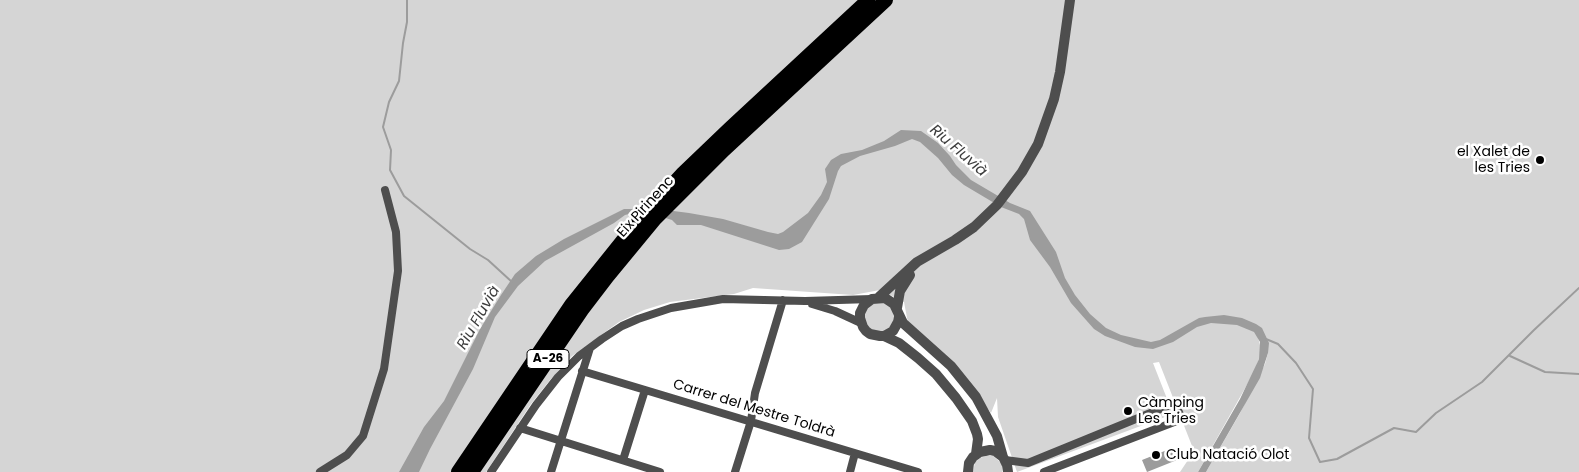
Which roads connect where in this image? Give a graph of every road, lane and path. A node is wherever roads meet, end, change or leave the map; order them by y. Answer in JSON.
{"nodes":[{"id":1,"x":868,"y":0,"type":"edge"},
{"id":2,"x":886,"y":0,"type":"edge"},
{"id":3,"x":1070,"y":0,"type":"edge"},
{"id":4,"x":385,"y":190,"type":"dead end"},
{"id":5,"x":938,"y":251,"type":"junction"},
{"id":6,"x":876,"y":298,"type":"junction"},
{"id":7,"x":783,"y":300,"type":"junction"},
{"id":8,"x":805,"y":301,"type":"junction"},
{"id":9,"x":898,"y":313,"type":"junction"},
{"id":10,"x":861,"y":323,"type":"junction"},
{"id":11,"x":884,"y":336,"type":"junction"},
{"id":12,"x":590,"y":348,"type":"junction"},
{"id":13,"x":582,"y":371,"type":"junction"},
{"id":14,"x":645,"y":390,"type":"junction"},
{"id":15,"x":751,"y":421,"type":"junction"},
{"id":16,"x":520,"y":428,"type":"junction"},
{"id":17,"x":560,"y":441,"type":"junction"},
{"id":18,"x":856,"y":453,"type":"junction"},
{"id":19,"x":976,"y":454,"type":"junction"},
{"id":20,"x":1004,"y":459,"type":"junction"},
{"id":21,"x":623,"y":460,"type":"junction"},
{"id":22,"x":641,"y":469,"type":"edge"},
{"id":23,"x":967,"y":470,"type":"edge"},
{"id":24,"x":320,"y":472,"type":"edge"},
{"id":25,"x":458,"y":472,"type":"edge"},
{"id":26,"x":472,"y":472,"type":"edge"},
{"id":27,"x":491,"y":472,"type":"edge"},
{"id":28,"x":551,"y":472,"type":"edge"},
{"id":29,"x":660,"y":472,"type":"edge"},
{"id":30,"x":736,"y":472,"type":"edge"},
{"id":31,"x":850,"y":472,"type":"edge"},
{"id":32,"x":918,"y":472,"type":"edge"},
{"id":33,"x":1008,"y":472,"type":"edge"},
{"id":34,"x":1044,"y":472,"type":"edge"}],
"edges":[{"from":1,"to":25,"type":"highway","name":"Eix Pirinenc","number":"A-26"},
{"from":2,"to":26,"type":"highway","name":"Eix Pirinenc","number":"A-26"},
{"from":3,"to":5,"type":"street"},
{"from":4,"to":24,"type":"street"},
{"from":5,"to":6,"type":"street"},
{"from":5,"to":9,"type":"street"},
{"from":6,"to":8,"type":"street"},
{"from":6,"to":9,"type":"street"},
{"from":6,"to":10,"type":"street"},
{"from":7,"to":8,"type":"street"},
{"from":7,"to":12,"type":"street"},
{"from":7,"to":15,"type":"street"},
{"from":8,"to":10,"type":"street"},
{"from":9,"to":11,"type":"street"},
{"from":9,"to":20,"type":"street"},
{"from":10,"to":11,"type":"street"},
{"from":11,"to":19,"type":"street"},
{"from":12,"to":13,"type":"street"},
{"from":12,"to":16,"type":"street"},
{"from":13,"to":14,"type":"street","name":"Carrer del Mestre Toldrà"},
{"from":13,"to":17,"type":"street"},
{"from":14,"to":15,"type":"street","name":"Carrer del Mestre Toldrà"},
{"from":14,"to":21,"type":"street"},
{"from":15,"to":18,"type":"street","name":"Carrer del Mestre Toldrà"},
{"from":15,"to":30,"type":"street"},
{"from":16,"to":17,"type":"street"},
{"from":16,"to":27,"type":"street"},
{"from":17,"to":21,"type":"street"},
{"from":17,"to":28,"type":"street"},
{"from":18,"to":31,"type":"street"},
{"from":18,"to":32,"type":"street","name":"Carrer del Mestre Toldrà"},
{"from":19,"to":20,"type":"street"},
{"from":19,"to":23,"type":"street"},
{"from":20,"to":33,"type":"street"},
{"from":20,"to":34,"type":"street"},
{"from":21,"to":22,"type":"street"},
{"from":22,"to":29,"type":"street"}]}
